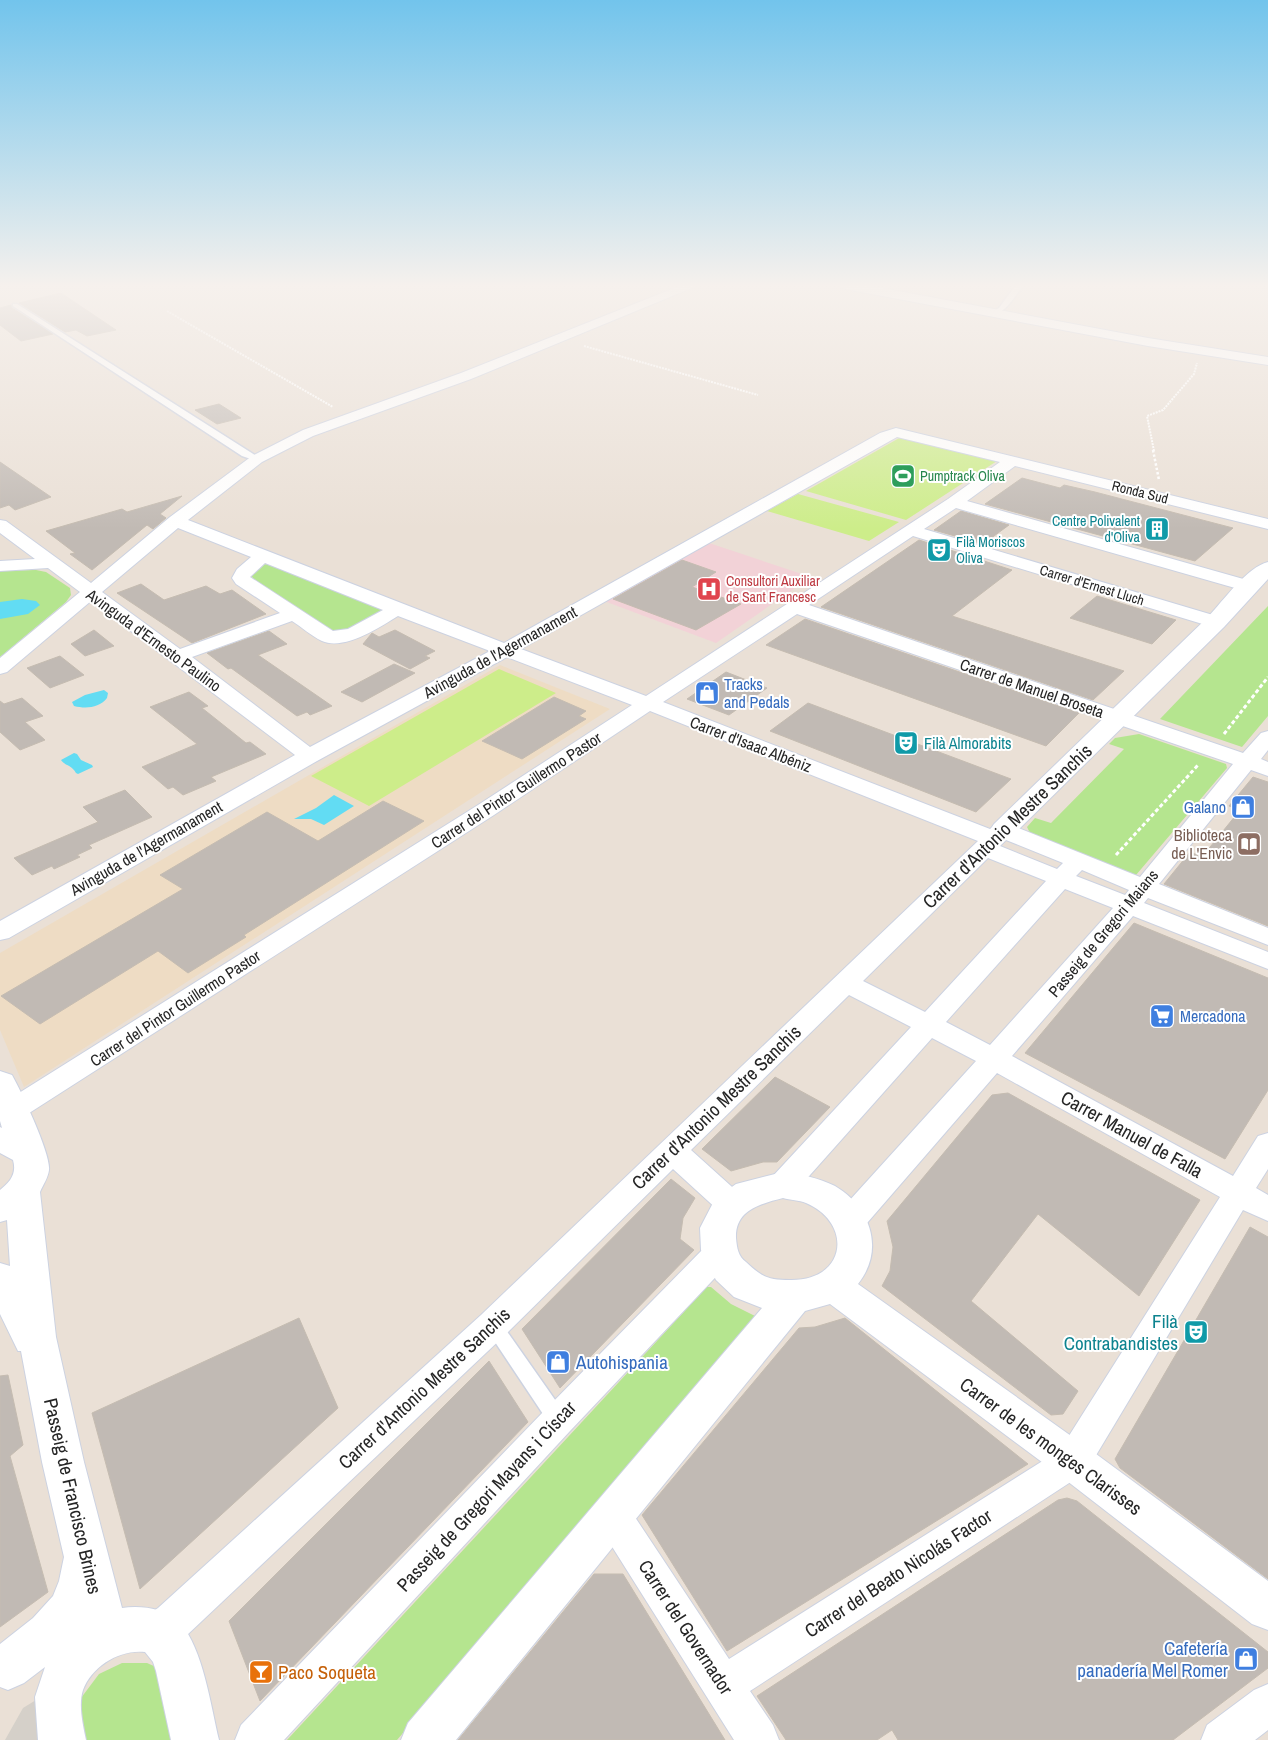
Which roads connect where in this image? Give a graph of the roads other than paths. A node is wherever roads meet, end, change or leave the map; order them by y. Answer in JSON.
{"nodes":[{"id":1,"x":109,"y":366,"type":"edge"},
{"id":2,"x":491,"y":366,"type":"edge"},
{"id":3,"x":257,"y":459,"type":"junction"},
{"id":4,"x":1013,"y":460,"type":"junction"},
{"id":5,"x":954,"y":502,"type":"junction"},
{"id":6,"x":176,"y":521,"type":"junction"},
{"id":7,"x":1268,"y":524,"type":"edge"},
{"id":8,"x":0,"y":525,"type":"edge"},
{"id":9,"x":910,"y":530,"type":"junction"},
{"id":10,"x":263,"y":555,"type":"junction"},
{"id":11,"x":51,"y":563,"type":"junction"},
{"id":12,"x":0,"y":566,"type":"edge"},
{"id":13,"x":1267,"y":570,"type":"edge"},
{"id":14,"x":1248,"y":586,"type":"junction"},
{"id":15,"x":90,"y":593,"type":"junction"},
{"id":16,"x":796,"y":607,"type":"junction"},
{"id":17,"x":397,"y":609,"type":"junction"},
{"id":18,"x":294,"y":614,"type":"junction"},
{"id":19,"x":1216,"y":622,"type":"junction"},
{"id":20,"x":507,"y":650,"type":"junction"},
{"id":21,"x":178,"y":656,"type":"junction"},
{"id":22,"x":0,"y":668,"type":"edge"},
{"id":23,"x":649,"y":704,"type":"junction"},
{"id":24,"x":1119,"y":718,"type":"junction"},
{"id":25,"x":1268,"y":737,"type":"edge"},
{"id":26,"x":308,"y":756,"type":"junction"},
{"id":27,"x":1246,"y":762,"type":"junction"},
{"id":28,"x":1268,"y":769,"type":"edge"},
{"id":29,"x":993,"y":839,"type":"junction"},
{"id":30,"x":1078,"y":860,"type":"junction"},
{"id":31,"x":1060,"y":880,"type":"junction"},
{"id":32,"x":1136,"y":897,"type":"junction"},
{"id":33,"x":0,"y":932,"type":"edge"},
{"id":34,"x":1268,"y":937,"type":"edge"},
{"id":35,"x":1268,"y":961,"type":"edge"},
{"id":36,"x":845,"y":982,"type":"junction"},
{"id":37,"x":929,"y":1025,"type":"junction"},
{"id":38,"x":995,"y":1059,"type":"junction"},
{"id":39,"x":6,"y":1096,"type":"edge"},
{"id":40,"x":1268,"y":1144,"type":"edge"},
{"id":41,"x":13,"y":1146,"type":"edge"},
{"id":42,"x":672,"y":1150,"type":"junction"},
{"id":43,"x":783,"y":1185,"type":"junction"},
{"id":44,"x":1238,"y":1193,"type":"junction"},
{"id":45,"x":11,"y":1200,"type":"edge"},
{"id":46,"x":730,"y":1203,"type":"junction"},
{"id":47,"x":1268,"y":1209,"type":"edge"},
{"id":48,"x":850,"y":1221,"type":"junction"},
{"id":49,"x":718,"y":1254,"type":"junction"},
{"id":50,"x":0,"y":1278,"type":"edge"},
{"id":51,"x":833,"y":1286,"type":"junction"},
{"id":52,"x":794,"y":1297,"type":"junction"},
{"id":53,"x":493,"y":1325,"type":"junction"},
{"id":54,"x":41,"y":1356,"type":"junction"},
{"id":55,"x":558,"y":1420,"type":"junction"},
{"id":56,"x":1073,"y":1461,"type":"junction"},
{"id":57,"x":612,"y":1514,"type":"junction"},
{"id":58,"x":85,"y":1555,"type":"junction"},
{"id":59,"x":1268,"y":1608,"type":"edge"},
{"id":60,"x":156,"y":1633,"type":"junction"},
{"id":61,"x":93,"y":1645,"type":"junction"},
{"id":62,"x":4,"y":1670,"type":"edge"},
{"id":63,"x":724,"y":1685,"type":"junction"},
{"id":64,"x":1268,"y":1704,"type":"edge"},
{"id":65,"x":62,"y":1740,"type":"edge"},
{"id":66,"x":195,"y":1740,"type":"edge"},
{"id":67,"x":256,"y":1740,"type":"edge"},
{"id":68,"x":425,"y":1740,"type":"edge"},
{"id":69,"x":758,"y":1740,"type":"edge"},
{"id":70,"x":1222,"y":1740,"type":"edge"}],
"edges":[{"from":1,"to":3,"type":"lane"},
{"from":2,"to":3,"type":"street"},
{"from":3,"to":6,"type":"street"},
{"from":4,"to":5,"type":"street","name":"Carrer del Pintor Guillermo Pastor"},
{"from":4,"to":7,"type":"street","name":"Ronda Sud"},
{"from":4,"to":20,"type":"street","name":"Avinguda de l'Agermanament"},
{"from":5,"to":9,"type":"street","name":"Carrer del Pintor Guillermo Pastor"},
{"from":5,"to":14,"type":"street"},
{"from":6,"to":10,"type":"street","name":"Carrer d'Isaac Albéniz"},
{"from":6,"to":15,"type":"street"},
{"from":8,"to":11,"type":"street","name":"Avinguda d'Ernesto Paulino"},
{"from":9,"to":16,"type":"street","name":"Carrer del Pintor Guillermo Pastor"},
{"from":9,"to":19,"type":"street","name":"Carrer d'Ernest Lluch"},
{"from":10,"to":17,"type":"street","name":"Carrer d'Isaac Albéniz"},
{"from":10,"to":18,"type":"street"},
{"from":11,"to":12,"type":"street"},
{"from":11,"to":15,"type":"street","name":"Avinguda d'Ernesto Paulino"},
{"from":13,"to":14,"type":"street","name":"Carrer d'Antonio Mestre Sanchis"},
{"from":14,"to":19,"type":"street","name":"Carrer d'Antonio Mestre Sanchis"},
{"from":15,"to":21,"type":"street","name":"Avinguda d'Ernesto Paulino"},
{"from":15,"to":22,"type":"street"},
{"from":16,"to":23,"type":"street","name":"Carrer del Pintor Guillermo Pastor"},
{"from":16,"to":24,"type":"street","name":"Carrer de Manuel Broseta"},
{"from":17,"to":18,"type":"street"},
{"from":17,"to":20,"type":"street","name":"Carrer d'Isaac Albéniz"},
{"from":18,"to":21,"type":"street"},
{"from":19,"to":24,"type":"street","name":"Carrer d'Antonio Mestre Sanchis"},
{"from":20,"to":23,"type":"street","name":"Carrer d'Isaac Albéniz"},
{"from":20,"to":26,"type":"street","name":"Avinguda de l'Agermanament"},
{"from":21,"to":26,"type":"street","name":"Avinguda d'Ernesto Paulino"},
{"from":23,"to":29,"type":"street","name":"Carrer d'Isaac Albéniz"},
{"from":23,"to":39,"type":"street","name":"Carrer del Pintor Guillermo Pastor"},
{"from":24,"to":27,"type":"street","name":"Carrer de Manuel Broseta"},
{"from":24,"to":29,"type":"street","name":"Carrer d'Antonio Mestre Sanchis"},
{"from":25,"to":27,"type":"street","name":"Passeig de Gregori Maians"},
{"from":26,"to":33,"type":"street","name":"Avinguda de l'Agermanament"},
{"from":27,"to":28,"type":"street","name":"Carrer de Manuel Broseta"},
{"from":27,"to":32,"type":"street","name":"Passeig de Gregori Maians"},
{"from":29,"to":30,"type":"street"},
{"from":29,"to":31,"type":"street","name":"Carrer d'Isaac Albéniz"},
{"from":29,"to":36,"type":"street","name":"Carrer d'Antonio Mestre Sanchis"},
{"from":30,"to":31,"type":"street"},
{"from":30,"to":32,"type":"street"},
{"from":31,"to":32,"type":"street","name":"Carrer d'Isaac Albéniz"},
{"from":31,"to":37,"type":"street"},
{"from":32,"to":34,"type":"street","name":"Carrer d'Isaac Albéniz"},
{"from":32,"to":35,"type":"street","name":"Carrer d'Isaac Albéniz"},
{"from":32,"to":38,"type":"street","name":"Passeig de Gregori Maians"},
{"from":36,"to":37,"type":"street"},
{"from":36,"to":42,"type":"street","name":"Carrer d'Antonio Mestre Sanchis"},
{"from":37,"to":38,"type":"street"},
{"from":37,"to":43,"type":"street"},
{"from":38,"to":44,"type":"street","name":"Carrer Manuel de Falla"},
{"from":38,"to":48,"type":"street","name":"Passeig de Gregori Maians"},
{"from":39,"to":41,"type":"street"},
{"from":40,"to":44,"type":"street"},
{"from":41,"to":45,"type":"street"},
{"from":42,"to":46,"type":"street"},
{"from":42,"to":53,"type":"street","name":"Carrer d'Antonio Mestre Sanchis"},
{"from":43,"to":46,"type":"street"},
{"from":43,"to":48,"type":"street"},
{"from":44,"to":47,"type":"street","name":"Carrer Manuel de Falla"},
{"from":44,"to":56,"type":"street"},
{"from":45,"to":54,"type":"street","name":"Passeig de Francisco Brines"},
{"from":46,"to":49,"type":"street"},
{"from":48,"to":51,"type":"street"},
{"from":49,"to":52,"type":"street"},
{"from":49,"to":55,"type":"street","name":"Passeig de Gregori Mayans i Císcar"},
{"from":50,"to":54,"type":"street","name":"Passeig de Francisco Brines"},
{"from":51,"to":52,"type":"street"},
{"from":51,"to":56,"type":"street","name":"Carrer de les monges Clarisses"},
{"from":52,"to":57,"type":"street"},
{"from":53,"to":55,"type":"lane"},
{"from":53,"to":60,"type":"street","name":"Carrer d'Antonio Mestre Sanchis"},
{"from":54,"to":58,"type":"street","name":"Passeig de Francisco Brines"},
{"from":55,"to":67,"type":"street","name":"Passeig de Gregori Mayans i Císcar"},
{"from":56,"to":59,"type":"street","name":"Carrer de les monges Clarisses"},
{"from":56,"to":63,"type":"street","name":"Carrer del Beato Nicolás Factor"},
{"from":57,"to":63,"type":"street","name":"Carrer del Governador"},
{"from":57,"to":68,"type":"street"},
{"from":58,"to":61,"type":"street","name":"Passeig de Francisco Brines"},
{"from":58,"to":62,"type":"street"},
{"from":60,"to":61,"type":"street"},
{"from":60,"to":66,"type":"street"},
{"from":61,"to":62,"type":"street"},
{"from":61,"to":65,"type":"street"},
{"from":63,"to":69,"type":"street","name":"Carrer del Governador"},
{"from":64,"to":70,"type":"street"}]}
